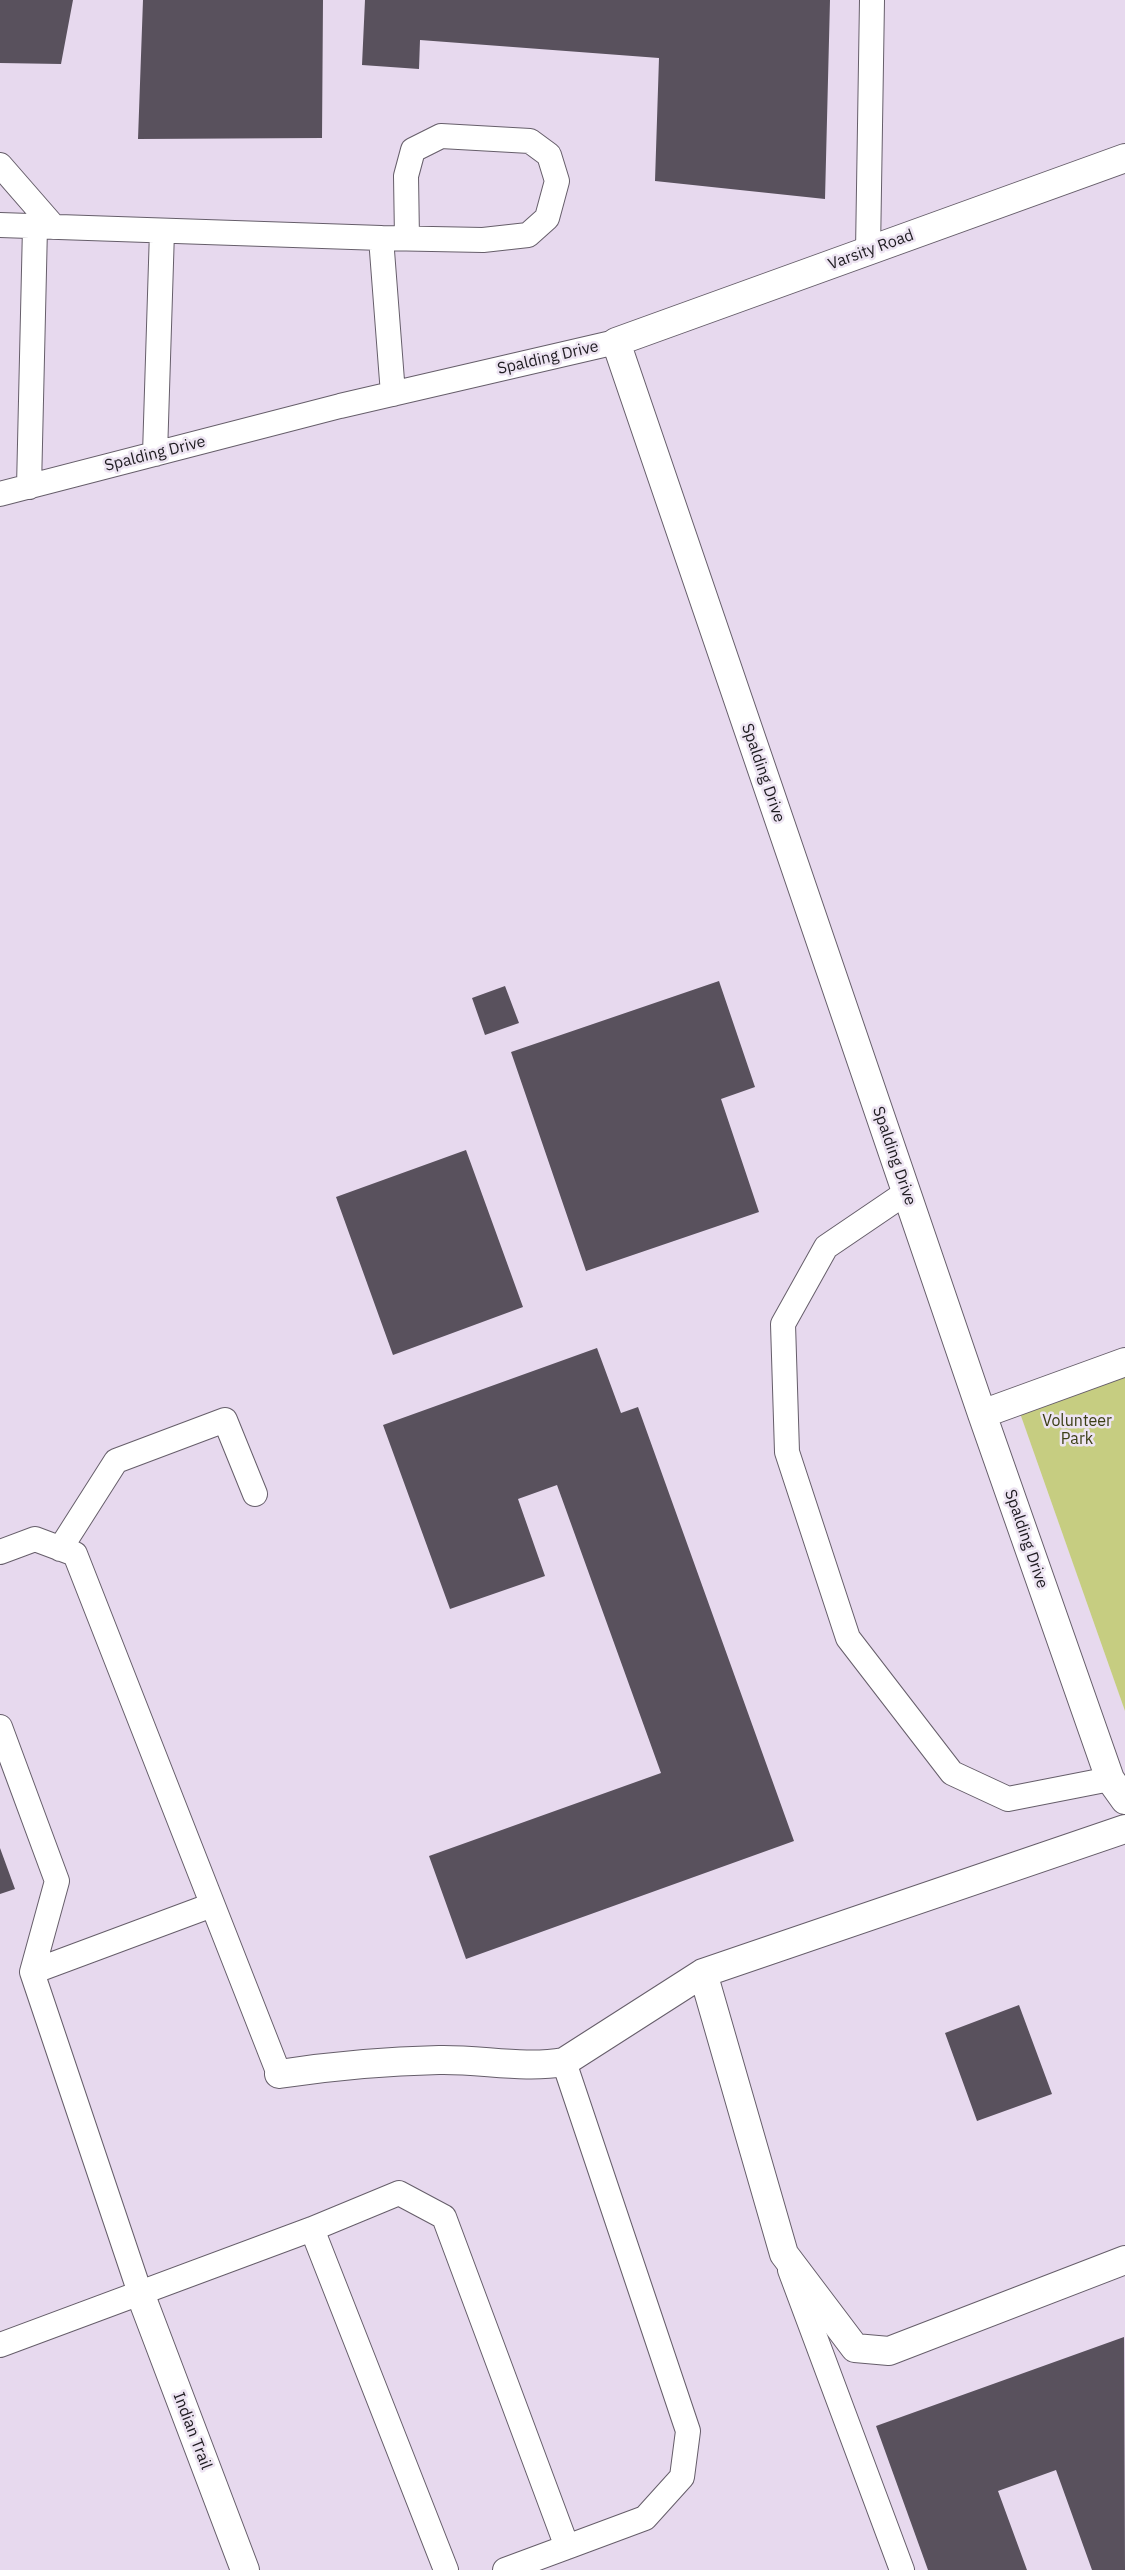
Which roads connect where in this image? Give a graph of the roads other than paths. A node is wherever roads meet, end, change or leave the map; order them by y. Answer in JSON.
{"nodes":[{"id":1,"x":872,"y":0,"type":"edge"},
{"id":2,"x":1125,"y":158,"type":"edge"},
{"id":3,"x":0,"y":165,"type":"edge"},
{"id":4,"x":0,"y":225,"type":"edge"},
{"id":5,"x":45,"y":227,"type":"junction"},
{"id":6,"x":162,"y":231,"type":"junction"},
{"id":7,"x":381,"y":238,"type":"junction"},
{"id":8,"x":407,"y":238,"type":"junction"},
{"id":9,"x":868,"y":251,"type":"junction"},
{"id":10,"x":616,"y":342,"type":"junction"},
{"id":11,"x":393,"y":394,"type":"junction"},
{"id":12,"x":155,"y":454,"type":"junction"},
{"id":13,"x":29,"y":486,"type":"junction"},
{"id":14,"x":0,"y":494,"type":"edge"},
{"id":15,"x":907,"y":1192,"type":"junction"},
{"id":16,"x":1125,"y":1362,"type":"edge"},
{"id":17,"x":982,"y":1414,"type":"junction"},
{"id":18,"x":255,"y":1494,"type":"dead end"},
{"id":19,"x":60,"y":1549,"type":"junction"},
{"id":20,"x":0,"y":1552,"type":"edge"},
{"id":21,"x":0,"y":1727,"type":"edge"},
{"id":22,"x":1118,"y":1789,"type":"edge"},
{"id":23,"x":1125,"y":1829,"type":"edge"},
{"id":24,"x":212,"y":1905,"type":"junction"},
{"id":25,"x":32,"y":1972,"type":"junction"},
{"id":26,"x":703,"y":1973,"type":"junction"},
{"id":27,"x":564,"y":2062,"type":"junction"},
{"id":28,"x":279,"y":2074,"type":"joint"},
{"id":29,"x":312,"y":2229,"type":"junction"},
{"id":30,"x":784,"y":2254,"type":"junction"},
{"id":31,"x":1125,"y":2260,"type":"edge"},
{"id":32,"x":140,"y":2293,"type":"junction"},
{"id":33,"x":0,"y":2345,"type":"edge"},
{"id":34,"x":567,"y":2547,"type":"junction"},
{"id":35,"x":245,"y":2570,"type":"edge"},
{"id":36,"x":446,"y":2570,"type":"edge"},
{"id":37,"x":505,"y":2570,"type":"edge"},
{"id":38,"x":902,"y":2570,"type":"edge"}],
"edges":[{"from":1,"to":9,"type":"lane"},
{"from":2,"to":9,"type":"street","name":"Varsity Road"},
{"from":3,"to":5,"type":"lane"},
{"from":4,"to":5,"type":"lane"},
{"from":5,"to":6,"type":"lane"},
{"from":5,"to":13,"type":"lane"},
{"from":6,"to":7,"type":"lane"},
{"from":6,"to":12,"type":"lane"},
{"from":7,"to":8,"type":"lane"},
{"from":7,"to":11,"type":"lane"},
{"from":8,"to":8,"type":"lane"},
{"from":9,"to":10,"type":"street","name":"Varsity Road"},
{"from":10,"to":11,"type":"lane","name":"Spalding Drive"},
{"from":10,"to":15,"type":"street","name":"Spalding Drive"},
{"from":11,"to":12,"type":"lane","name":"Spalding Drive"},
{"from":12,"to":13,"type":"lane","name":"Spalding Drive"},
{"from":13,"to":14,"type":"lane","name":"Spalding Drive"},
{"from":15,"to":17,"type":"street","name":"Spalding Drive"},
{"from":15,"to":22,"type":"lane"},
{"from":16,"to":17,"type":"street"},
{"from":17,"to":22,"type":"street","name":"Spalding Drive"},
{"from":18,"to":19,"type":"lane"},
{"from":19,"to":20,"type":"lane"},
{"from":19,"to":24,"type":"lane"},
{"from":21,"to":25,"type":"lane"},
{"from":23,"to":26,"type":"street"},
{"from":24,"to":25,"type":"lane"},
{"from":24,"to":28,"type":"lane"},
{"from":25,"to":32,"type":"lane"},
{"from":26,"to":27,"type":"street"},
{"from":26,"to":30,"type":"street"},
{"from":27,"to":28,"type":"street"},
{"from":27,"to":34,"type":"lane"},
{"from":29,"to":32,"type":"lane"},
{"from":29,"to":34,"type":"lane"},
{"from":29,"to":36,"type":"lane"},
{"from":30,"to":31,"type":"street"},
{"from":30,"to":38,"type":"lane"},
{"from":32,"to":33,"type":"lane"},
{"from":32,"to":35,"type":"street","name":"Indian Trail"},
{"from":34,"to":37,"type":"lane"}]}
